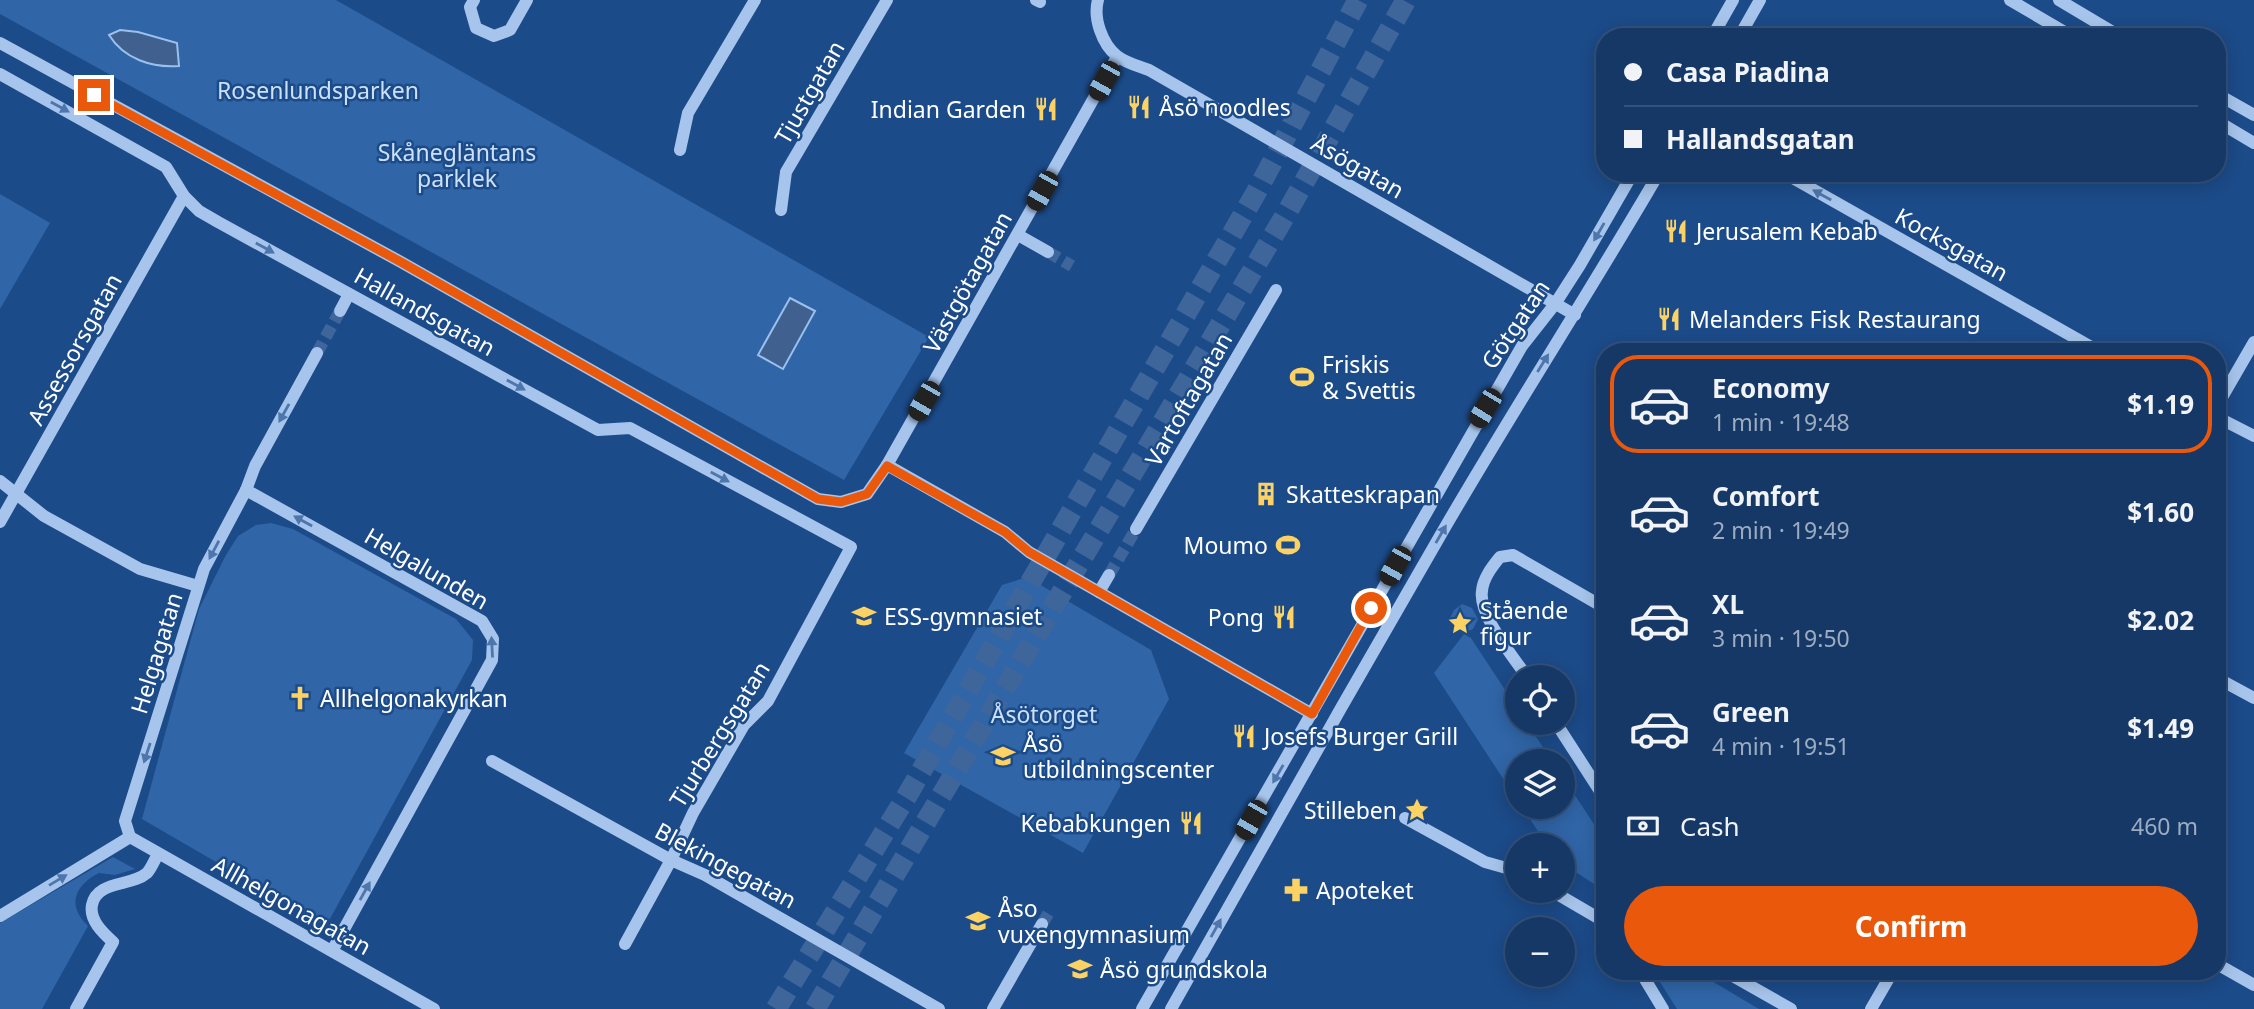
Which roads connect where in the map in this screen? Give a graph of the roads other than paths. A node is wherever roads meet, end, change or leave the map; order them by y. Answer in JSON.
{"nodes":[{"id":1,"x":474,"y":0,"type":"edge"},
{"id":2,"x":527,"y":0,"type":"edge"},
{"id":3,"x":755,"y":0,"type":"edge"},
{"id":4,"x":887,"y":0,"type":"edge"},
{"id":5,"x":1098,"y":0,"type":"edge"},
{"id":6,"x":1733,"y":0,"type":"edge"},
{"id":7,"x":1760,"y":0,"type":"edge"},
{"id":8,"x":2010,"y":0,"type":"edge"},
{"id":9,"x":2059,"y":0,"type":"edge"},
{"id":10,"x":1717,"y":28,"type":"edge"},
{"id":11,"x":1744,"y":28,"type":"edge"},
{"id":12,"x":2058,"y":28,"type":"edge"},
{"id":13,"x":2106,"y":28,"type":"edge"},
{"id":14,"x":0,"y":43,"type":"edge"},
{"id":15,"x":1117,"y":57,"type":"junction"},
{"id":16,"x":0,"y":74,"type":"edge"},
{"id":17,"x":2226,"y":99,"type":"edge"},
{"id":18,"x":2254,"y":115,"type":"edge"},
{"id":19,"x":2226,"y":126,"type":"edge"},
{"id":20,"x":2254,"y":143,"type":"edge"},
{"id":21,"x":680,"y":150,"type":"dead end"},
{"id":22,"x":1628,"y":182,"type":"edge"},
{"id":23,"x":1654,"y":182,"type":"edge"},
{"id":24,"x":1800,"y":182,"type":"edge"},
{"id":25,"x":184,"y":196,"type":"junction"},
{"id":26,"x":781,"y":210,"type":"dead end"},
{"id":27,"x":1017,"y":235,"type":"junction"},
{"id":28,"x":1048,"y":253,"type":"tunnel mouth"},
{"id":29,"x":1276,"y":290,"type":"dead end"},
{"id":30,"x":349,"y":294,"type":"junction"},
{"id":31,"x":1555,"y":304,"type":"junction"},
{"id":32,"x":340,"y":312,"type":"tunnel mouth"},
{"id":33,"x":1575,"y":315,"type":"junction"},
{"id":34,"x":2254,"y":342,"type":"edge"},
{"id":35,"x":2084,"y":343,"type":"edge"},
{"id":36,"x":317,"y":353,"type":"tunnel mouth"},
{"id":37,"x":2226,"y":390,"type":"edge"},
{"id":38,"x":2226,"y":422,"type":"edge"},
{"id":39,"x":2254,"y":436,"type":"edge"},
{"id":40,"x":887,"y":466,"type":"junction"},
{"id":41,"x":0,"y":481,"type":"edge"},
{"id":42,"x":246,"y":490,"type":"junction"},
{"id":43,"x":17,"y":494,"type":"junction"},
{"id":44,"x":854,"y":499,"type":"joint"},
{"id":45,"x":0,"y":522,"type":"edge"},
{"id":46,"x":1136,"y":529,"type":"tunnel mouth"},
{"id":47,"x":850,"y":547,"type":"joint"},
{"id":48,"x":1109,"y":575,"type":"tunnel mouth"},
{"id":49,"x":198,"y":586,"type":"junction"},
{"id":50,"x":1098,"y":592,"type":"junction"},
{"id":51,"x":1596,"y":603,"type":"edge"},
{"id":52,"x":1519,"y":665,"type":"edge"},
{"id":53,"x":2226,"y":683,"type":"edge"},
{"id":54,"x":2254,"y":698,"type":"edge"},
{"id":55,"x":1312,"y":714,"type":"junction"},
{"id":56,"x":1564,"y":735,"type":"edge"},
{"id":57,"x":492,"y":761,"type":"dead end"},
{"id":58,"x":1596,"y":785,"type":"edge"},
{"id":59,"x":1405,"y":818,"type":"dead end"},
{"id":60,"x":130,"y":837,"type":"junction"},
{"id":61,"x":158,"y":853,"type":"junction"},
{"id":62,"x":671,"y":860,"type":"junction"},
{"id":63,"x":1505,"y":868,"type":"edge"},
{"id":64,"x":1573,"y":903,"type":"edge"},
{"id":65,"x":0,"y":916,"type":"edge"},
{"id":66,"x":1596,"y":917,"type":"edge"},
{"id":67,"x":1042,"y":924,"type":"tunnel mouth"},
{"id":68,"x":625,"y":944,"type":"dead end"},
{"id":69,"x":332,"y":951,"type":"junction"},
{"id":70,"x":2226,"y":969,"type":"edge"},
{"id":71,"x":1645,"y":980,"type":"edge"},
{"id":72,"x":1740,"y":980,"type":"edge"},
{"id":73,"x":1888,"y":980,"type":"edge"},
{"id":74,"x":2254,"y":985,"type":"edge"},
{"id":75,"x":76,"y":1009,"type":"edge"},
{"id":76,"x":434,"y":1009,"type":"edge"},
{"id":77,"x":939,"y":1009,"type":"edge"},
{"id":78,"x":993,"y":1009,"type":"edge"},
{"id":79,"x":1142,"y":1009,"type":"edge"},
{"id":80,"x":1171,"y":1009,"type":"edge"},
{"id":81,"x":1663,"y":1009,"type":"edge"},
{"id":82,"x":1791,"y":1009,"type":"edge"},
{"id":83,"x":1871,"y":1009,"type":"edge"}],
"edges":[{"from":1,"to":2,"type":"street"},
{"from":3,"to":21,"type":"street"},
{"from":4,"to":26,"type":"street","name":"Tjustgatan"},
{"from":5,"to":15,"type":"street"},
{"from":6,"to":10,"type":"street"},
{"from":7,"to":11,"type":"street"},
{"from":8,"to":12,"type":"street"},
{"from":9,"to":13,"type":"street"},
{"from":14,"to":44,"type":"street","name":"Hallandsgatan"},
{"from":15,"to":27,"type":"street","name":"Västgötagatan"},
{"from":15,"to":31,"type":"street","name":"Åsögatan"},
{"from":16,"to":25,"type":"street","name":"Hallandsgatan","one_way":true},
{"from":17,"to":18,"type":"street"},
{"from":19,"to":20,"type":"street"},
{"from":22,"to":31,"type":"street","name":"Götgatan","one_way":true},
{"from":23,"to":33,"type":"street","name":"Götgatan"},
{"from":35,"to":24,"type":"street","name":"Kocksgatan","one_way":true},
{"from":25,"to":30,"type":"street","name":"Hallandsgatan","one_way":true},
{"from":25,"to":43,"type":"street","name":"Assessorsgatan"},
{"from":27,"to":28,"type":"street"},
{"from":27,"to":40,"type":"street","name":"Västgötagatan"},
{"from":29,"to":46,"type":"street","name":"Vartoftagatan"},
{"from":30,"to":32,"type":"street"},
{"from":30,"to":47,"type":"street","name":"Hallandsgatan","one_way":true},
{"from":31,"to":33,"type":"street","name":"Åsögatan"},
{"from":31,"to":55,"type":"street","name":"Götgatan"},
{"from":80,"to":33,"type":"street","name":"Götgatan","one_way":true},
{"from":34,"to":37,"type":"street"},
{"from":36,"to":42,"type":"street","name":"Helgagatan","one_way":true},
{"from":38,"to":39,"type":"street"},
{"from":40,"to":44,"type":"street","name":"Västgötagatan"},
{"from":40,"to":50,"type":"street"},
{"from":41,"to":43,"type":"street"},
{"from":42,"to":49,"type":"street","name":"Helgagatan","one_way":true},
{"from":69,"to":42,"type":"street","name":"Helgalunden","one_way":true},
{"from":43,"to":45,"type":"street","name":"Assessorsgatan"},
{"from":43,"to":49,"type":"street"},
{"from":47,"to":62,"type":"street","name":"Tjurbergsgatan"},
{"from":48,"to":50,"type":"street"},
{"from":49,"to":60,"type":"street","name":"Helgagatan","one_way":true},
{"from":50,"to":55,"type":"street"},
{"from":51,"to":52,"type":"street"},
{"from":53,"to":54,"type":"street"},
{"from":55,"to":79,"type":"street","name":"Götgatan","one_way":true},
{"from":56,"to":58,"type":"street"},
{"from":57,"to":62,"type":"street","name":"Blekingegatan"},
{"from":59,"to":63,"type":"street"},
{"from":60,"to":61,"type":"street","name":"Allhelgonagatan"},
{"from":65,"to":60,"type":"street","one_way":true},
{"from":61,"to":69,"type":"street","name":"Allhelgonagatan"},
{"from":61,"to":75,"type":"street"},
{"from":62,"to":68,"type":"street","name":"Tjurbergsgatan"},
{"from":62,"to":77,"type":"street","name":"Blekingegatan"},
{"from":64,"to":66,"type":"street"},
{"from":67,"to":78,"type":"street"},
{"from":69,"to":76,"type":"street","name":"Allhelgonagatan"},
{"from":70,"to":74,"type":"street"},
{"from":71,"to":81,"type":"street"},
{"from":72,"to":82,"type":"street"},
{"from":73,"to":83,"type":"street"}]}
